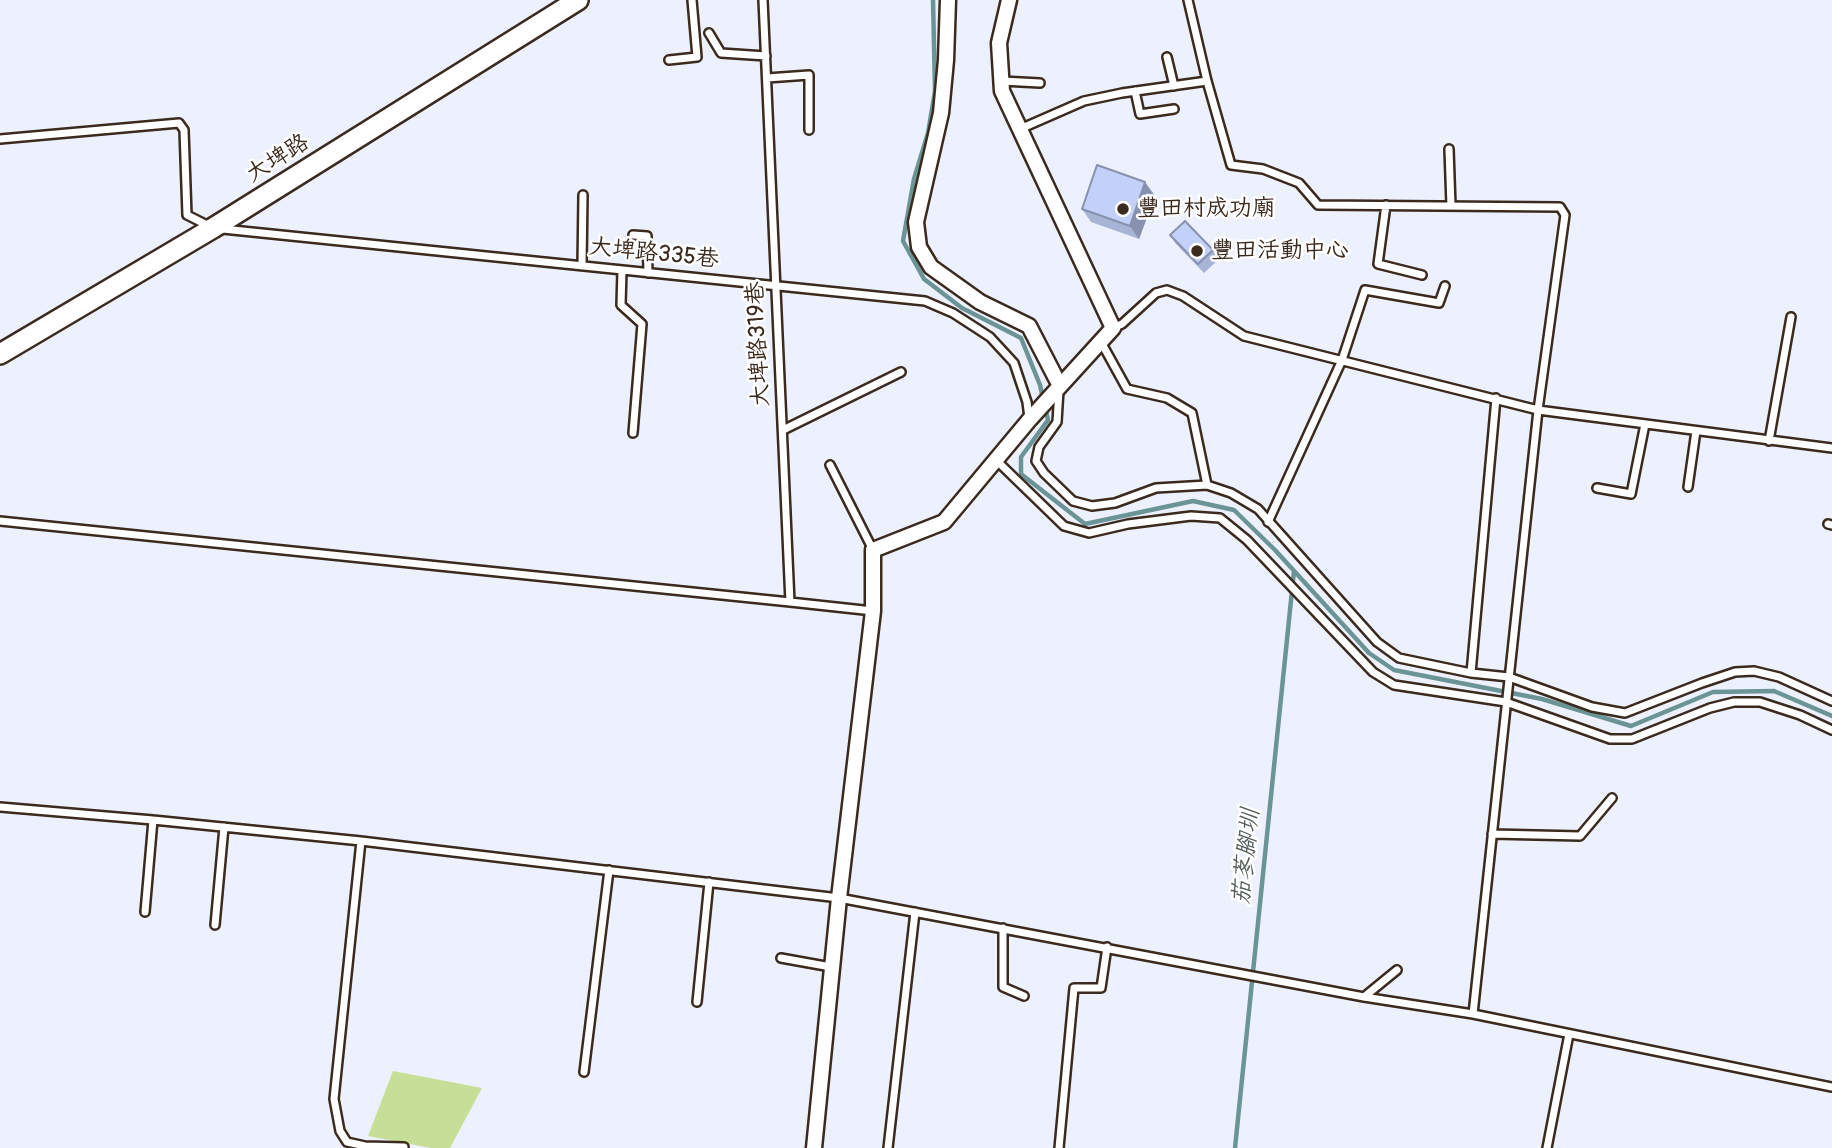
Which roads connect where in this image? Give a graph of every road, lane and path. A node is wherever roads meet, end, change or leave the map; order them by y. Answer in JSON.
{"nodes":[{"id":1,"x":579,"y":0,"type":"edge"},
{"id":2,"x":692,"y":0,"type":"edge"},
{"id":3,"x":764,"y":0,"type":"edge"},
{"id":4,"x":947,"y":0,"type":"edge"},
{"id":5,"x":1009,"y":0,"type":"edge"},
{"id":6,"x":1188,"y":0,"type":"edge"},
{"id":7,"x":709,"y":33,"type":"dead end"},
{"id":8,"x":766,"y":57,"type":"junction"},
{"id":9,"x":1167,"y":57,"type":"dead end"},
{"id":10,"x":668,"y":60,"type":"dead end"},
{"id":11,"x":767,"y":78,"type":"junction"},
{"id":12,"x":1002,"y":81,"type":"junction"},
{"id":13,"x":1207,"y":81,"type":"junction"},
{"id":14,"x":1040,"y":83,"type":"dead end"},
{"id":15,"x":1174,"y":86,"type":"junction"},
{"id":16,"x":1135,"y":91,"type":"junction"},
{"id":17,"x":1174,"y":110,"type":"dead end"},
{"id":18,"x":1020,"y":129,"type":"junction"},
{"id":19,"x":808,"y":130,"type":"dead end"},
{"id":20,"x":0,"y":139,"type":"edge"},
{"id":21,"x":1449,"y":149,"type":"dead end"},
{"id":22,"x":583,"y":194,"type":"dead end"},
{"id":23,"x":1386,"y":205,"type":"junction"},
{"id":24,"x":1451,"y":206,"type":"junction"},
{"id":25,"x":213,"y":229,"type":"junction"},
{"id":26,"x":633,"y":235,"type":"dead end"},
{"id":27,"x":582,"y":266,"type":"junction"},
{"id":28,"x":622,"y":270,"type":"junction"},
{"id":29,"x":648,"y":273,"type":"junction"},
{"id":30,"x":1422,"y":275,"type":"dead end"},
{"id":31,"x":775,"y":286,"type":"junction"},
{"id":32,"x":1446,"y":286,"type":"dead end"},
{"id":33,"x":1791,"y":317,"type":"dead end"},
{"id":34,"x":1113,"y":328,"type":"junction"},
{"id":35,"x":1101,"y":342,"type":"junction"},
{"id":36,"x":0,"y":354,"type":"edge"},
{"id":37,"x":1342,"y":360,"type":"junction"},
{"id":38,"x":901,"y":372,"type":"dead end"},
{"id":39,"x":1060,"y":386,"type":"junction"},
{"id":40,"x":1496,"y":398,"type":"junction"},
{"id":41,"x":1538,"y":410,"type":"junction"},
{"id":42,"x":1030,"y":419,"type":"junction"},
{"id":43,"x":1645,"y":424,"type":"junction"},
{"id":44,"x":783,"y":430,"type":"junction"},
{"id":45,"x":1696,"y":431,"type":"junction"},
{"id":46,"x":633,"y":433,"type":"dead end"},
{"id":47,"x":1769,"y":441,"type":"junction"},
{"id":48,"x":1832,"y":448,"type":"edge"},
{"id":49,"x":996,"y":460,"type":"junction"},
{"id":50,"x":830,"y":465,"type":"dead end"},
{"id":51,"x":1207,"y":485,"type":"junction"},
{"id":52,"x":1688,"y":487,"type":"dead end"},
{"id":53,"x":1597,"y":488,"type":"dead end"},
{"id":54,"x":0,"y":521,"type":"edge"},
{"id":55,"x":1268,"y":522,"type":"junction"},
{"id":56,"x":873,"y":550,"type":"junction"},
{"id":57,"x":790,"y":601,"type":"junction"},
{"id":58,"x":873,"y":611,"type":"junction"},
{"id":59,"x":1471,"y":673,"type":"junction"},
{"id":60,"x":1509,"y":677,"type":"junction"},
{"id":61,"x":1832,"y":701,"type":"edge"},
{"id":62,"x":1506,"y":702,"type":"junction"},
{"id":63,"x":1832,"y":730,"type":"edge"},
{"id":64,"x":1612,"y":798,"type":"dead end"},
{"id":65,"x":0,"y":807,"type":"edge"},
{"id":66,"x":153,"y":820,"type":"junction"},
{"id":67,"x":224,"y":827,"type":"junction"},
{"id":68,"x":1492,"y":834,"type":"junction"},
{"id":69,"x":361,"y":841,"type":"junction"},
{"id":70,"x":609,"y":870,"type":"junction"},
{"id":71,"x":709,"y":882,"type":"junction"},
{"id":72,"x":839,"y":898,"type":"junction"},
{"id":73,"x":145,"y":912,"type":"dead end"},
{"id":74,"x":915,"y":912,"type":"junction"},
{"id":75,"x":215,"y":925,"type":"dead end"},
{"id":76,"x":1003,"y":928,"type":"junction"},
{"id":77,"x":1107,"y":947,"type":"junction"},
{"id":78,"x":781,"y":958,"type":"dead end"},
{"id":79,"x":831,"y":967,"type":"junction"},
{"id":80,"x":1397,"y":970,"type":"dead end"},
{"id":81,"x":1024,"y":996,"type":"dead end"},
{"id":82,"x":1364,"y":997,"type":"junction"},
{"id":83,"x":697,"y":1002,"type":"dead end"},
{"id":84,"x":1473,"y":1014,"type":"junction"},
{"id":85,"x":1569,"y":1034,"type":"junction"},
{"id":86,"x":584,"y":1072,"type":"dead end"},
{"id":87,"x":1832,"y":1087,"type":"edge"},
{"id":88,"x":404,"y":1147,"type":"edge"},
{"id":89,"x":814,"y":1148,"type":"edge"},
{"id":90,"x":888,"y":1148,"type":"edge"},
{"id":91,"x":1059,"y":1148,"type":"edge"},
{"id":92,"x":1547,"y":1148,"type":"edge"}],
"edges":[{"from":1,"to":25,"type":"main road","name":"大埤路"},
{"from":2,"to":10,"type":"lane"},
{"from":3,"to":8,"type":"lane","name":"大埤路319巷"},
{"from":4,"to":39,"type":"street"},
{"from":5,"to":12,"type":"street"},
{"from":6,"to":13,"type":"lane"},
{"from":7,"to":8,"type":"lane"},
{"from":8,"to":11,"type":"lane","name":"大埤路319巷"},
{"from":9,"to":15,"type":"lane"},
{"from":11,"to":19,"type":"lane"},
{"from":11,"to":31,"type":"lane","name":"大埤路319巷"},
{"from":12,"to":14,"type":"lane"},
{"from":12,"to":18,"type":"street"},
{"from":13,"to":15,"type":"lane"},
{"from":13,"to":23,"type":"lane"},
{"from":15,"to":16,"type":"lane"},
{"from":16,"to":17,"type":"lane"},
{"from":16,"to":18,"type":"lane"},
{"from":18,"to":34,"type":"street"},
{"from":20,"to":25,"type":"lane"},
{"from":21,"to":24,"type":"lane"},
{"from":22,"to":27,"type":"lane"},
{"from":23,"to":24,"type":"lane"},
{"from":23,"to":30,"type":"lane"},
{"from":24,"to":41,"type":"lane"},
{"from":25,"to":27,"type":"lane","name":"大埤路335巷"},
{"from":25,"to":36,"type":"main road","name":"大埤路"},
{"from":26,"to":29,"type":"lane"},
{"from":27,"to":28,"type":"lane","name":"大埤路335巷"},
{"from":28,"to":29,"type":"lane","name":"大埤路335巷"},
{"from":28,"to":46,"type":"lane"},
{"from":29,"to":31,"type":"lane","name":"大埤路335巷"},
{"from":31,"to":42,"type":"lane","name":"大埤路335巷"},
{"from":31,"to":44,"type":"lane","name":"大埤路319巷"},
{"from":32,"to":37,"type":"lane"},
{"from":33,"to":47,"type":"lane"},
{"from":34,"to":35,"type":"street"},
{"from":34,"to":37,"type":"lane"},
{"from":35,"to":39,"type":"street"},
{"from":35,"to":51,"type":"lane"},
{"from":37,"to":40,"type":"lane"},
{"from":37,"to":55,"type":"lane"},
{"from":38,"to":44,"type":"lane"},
{"from":39,"to":42,"type":"street"},
{"from":39,"to":51,"type":"lane"},
{"from":40,"to":41,"type":"lane"},
{"from":40,"to":59,"type":"lane"},
{"from":41,"to":43,"type":"lane"},
{"from":41,"to":60,"type":"lane"},
{"from":42,"to":49,"type":"street"},
{"from":43,"to":45,"type":"lane"},
{"from":43,"to":53,"type":"lane"},
{"from":44,"to":57,"type":"lane","name":"大埤路319巷"},
{"from":45,"to":47,"type":"lane"},
{"from":45,"to":52,"type":"lane"},
{"from":47,"to":48,"type":"lane"},
{"from":49,"to":56,"type":"street"},
{"from":49,"to":62,"type":"lane"},
{"from":50,"to":56,"type":"lane"},
{"from":51,"to":55,"type":"lane"},
{"from":54,"to":57,"type":"lane"},
{"from":55,"to":59,"type":"lane"},
{"from":56,"to":58,"type":"street"},
{"from":57,"to":58,"type":"lane"},
{"from":58,"to":72,"type":"street"},
{"from":59,"to":60,"type":"lane"},
{"from":60,"to":61,"type":"lane"},
{"from":60,"to":62,"type":"lane"},
{"from":62,"to":63,"type":"lane"},
{"from":62,"to":68,"type":"lane"},
{"from":64,"to":68,"type":"lane"},
{"from":65,"to":66,"type":"lane"},
{"from":66,"to":67,"type":"lane"},
{"from":66,"to":73,"type":"lane"},
{"from":67,"to":69,"type":"lane"},
{"from":67,"to":75,"type":"lane"},
{"from":68,"to":84,"type":"lane"},
{"from":69,"to":70,"type":"lane"},
{"from":69,"to":88,"type":"lane"},
{"from":70,"to":71,"type":"lane"},
{"from":70,"to":86,"type":"lane"},
{"from":71,"to":72,"type":"lane"},
{"from":71,"to":83,"type":"lane"},
{"from":72,"to":74,"type":"lane"},
{"from":72,"to":79,"type":"street"},
{"from":74,"to":76,"type":"lane"},
{"from":74,"to":90,"type":"lane"},
{"from":76,"to":77,"type":"lane"},
{"from":76,"to":81,"type":"lane"},
{"from":77,"to":82,"type":"lane"},
{"from":77,"to":91,"type":"lane"},
{"from":78,"to":79,"type":"lane"},
{"from":79,"to":89,"type":"street"},
{"from":80,"to":82,"type":"lane"},
{"from":82,"to":84,"type":"lane"},
{"from":84,"to":85,"type":"lane"},
{"from":85,"to":87,"type":"lane"},
{"from":85,"to":92,"type":"lane"}]}
